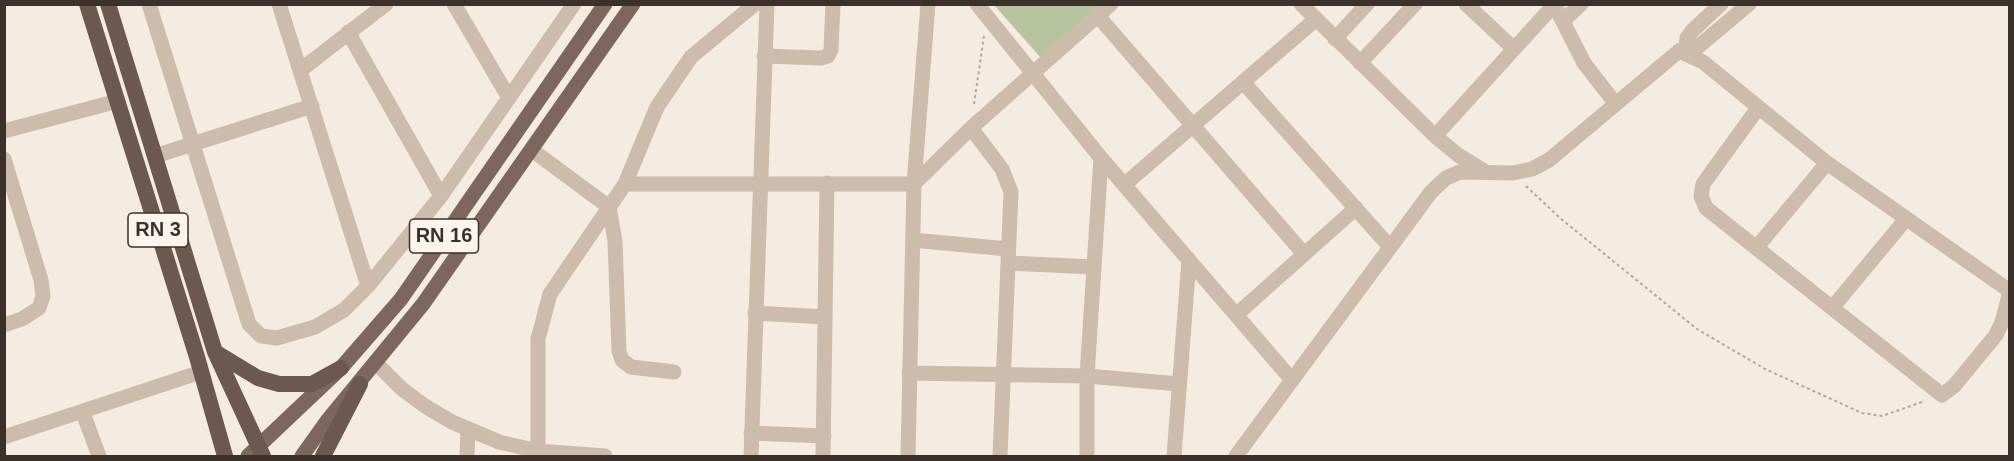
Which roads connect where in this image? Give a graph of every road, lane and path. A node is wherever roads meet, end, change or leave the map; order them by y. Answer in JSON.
{"nodes":[{"id":1,"x":87,"y":4,"type":"edge"},
{"id":2,"x":108,"y":4,"type":"edge"},
{"id":3,"x":149,"y":4,"type":"edge"},
{"id":4,"x":279,"y":4,"type":"edge"},
{"id":5,"x":454,"y":4,"type":"edge"},
{"id":6,"x":574,"y":4,"type":"edge"},
{"id":7,"x":605,"y":4,"type":"edge"},
{"id":8,"x":633,"y":4,"type":"edge"},
{"id":9,"x":755,"y":4,"type":"edge"},
{"id":10,"x":767,"y":4,"type":"edge"},
{"id":11,"x":833,"y":4,"type":"edge"},
{"id":12,"x":928,"y":4,"type":"edge"},
{"id":13,"x":1111,"y":4,"type":"edge"},
{"id":14,"x":1301,"y":4,"type":"edge"},
{"id":15,"x":1367,"y":4,"type":"edge"},
{"id":16,"x":1415,"y":4,"type":"edge"},
{"id":17,"x":1466,"y":4,"type":"edge"},
{"id":18,"x":1581,"y":4,"type":"edge"},
{"id":19,"x":1721,"y":4,"type":"edge"},
{"id":20,"x":1749,"y":4,"type":"edge"},
{"id":21,"x":1554,"y":5,"type":"edge"},
{"id":22,"x":380,"y":6,"type":"edge"},
{"id":23,"x":981,"y":10,"type":"edge"},
{"id":24,"x":1098,"y":16,"type":"junction"},
{"id":25,"x":1316,"y":20,"type":"junction"},
{"id":26,"x":1563,"y":21,"type":"junction"},
{"id":27,"x":348,"y":32,"type":"junction"},
{"id":28,"x":1335,"y":39,"type":"junction"},
{"id":29,"x":1514,"y":49,"type":"junction"},
{"id":30,"x":1683,"y":50,"type":"junction"},
{"id":31,"x":764,"y":56,"type":"junction"},
{"id":32,"x":1360,"y":63,"type":"junction"},
{"id":33,"x":302,"y":69,"type":"junction"},
{"id":34,"x":1033,"y":74,"type":"junction"},
{"id":35,"x":1243,"y":82,"type":"junction"},
{"id":36,"x":509,"y":98,"type":"junction"},
{"id":37,"x":118,"y":100,"type":"junction"},
{"id":38,"x":1615,"y":103,"type":"junction"},
{"id":39,"x":312,"y":106,"type":"junction"},
{"id":40,"x":1758,"y":108,"type":"junction"},
{"id":41,"x":1193,"y":126,"type":"junction"},
{"id":42,"x":971,"y":128,"type":"junction"},
{"id":43,"x":4,"y":131,"type":"edge"},
{"id":44,"x":1436,"y":136,"type":"junction"},
{"id":45,"x":193,"y":142,"type":"junction"},
{"id":46,"x":532,"y":150,"type":"junction"},
{"id":47,"x":155,"y":156,"type":"junction"},
{"id":48,"x":1101,"y":158,"type":"junction"},
{"id":49,"x":4,"y":159,"type":"edge"},
{"id":50,"x":1827,"y":163,"type":"junction"},
{"id":51,"x":1484,"y":171,"type":"junction"},
{"id":52,"x":1514,"y":173,"type":"junction"},
{"id":53,"x":758,"y":182,"type":"junction"},
{"id":54,"x":827,"y":183,"type":"junction"},
{"id":55,"x":625,"y":184,"type":"junction"},
{"id":56,"x":914,"y":184,"type":"junction"},
{"id":57,"x":1124,"y":185,"type":"junction"},
{"id":58,"x":441,"y":196,"type":"junction"},
{"id":59,"x":609,"y":207,"type":"junction"},
{"id":60,"x":1356,"y":208,"type":"junction"},
{"id":61,"x":1906,"y":219,"type":"junction"},
{"id":62,"x":913,"y":240,"type":"junction"},
{"id":63,"x":1390,"y":247,"type":"junction"},
{"id":64,"x":1756,"y":248,"type":"junction"},
{"id":65,"x":1304,"y":254,"type":"junction"},
{"id":66,"x":1008,"y":256,"type":"junction"},
{"id":67,"x":1189,"y":260,"type":"junction"},
{"id":68,"x":1094,"y":267,"type":"junction"},
{"id":69,"x":368,"y":286,"type":"junction"},
{"id":70,"x":2010,"y":292,"type":"edge"},
{"id":71,"x":1832,"y":308,"type":"junction"},
{"id":72,"x":755,"y":313,"type":"junction"},
{"id":73,"x":1236,"y":315,"type":"junction"},
{"id":74,"x":825,"y":317,"type":"junction"},
{"id":75,"x":4,"y":325,"type":"edge"},
{"id":76,"x":215,"y":352,"type":"junction"},
{"id":77,"x":377,"y":364,"type":"junction"},
{"id":78,"x":341,"y":368,"type":"junction"},
{"id":79,"x":201,"y":372,"type":"junction"},
{"id":80,"x":674,"y":372,"type":"dead end"},
{"id":81,"x":909,"y":373,"type":"junction"},
{"id":82,"x":1003,"y":376,"type":"junction"},
{"id":83,"x":1087,"y":376,"type":"junction"},
{"id":84,"x":1292,"y":380,"type":"junction"},
{"id":85,"x":360,"y":384,"type":"junction"},
{"id":86,"x":1179,"y":384,"type":"junction"},
{"id":87,"x":1942,"y":395,"type":"junction"},
{"id":88,"x":83,"y":413,"type":"junction"},
{"id":89,"x":468,"y":429,"type":"junction"},
{"id":90,"x":751,"y":433,"type":"junction"},
{"id":91,"x":824,"y":436,"type":"junction"},
{"id":92,"x":4,"y":437,"type":"edge"},
{"id":93,"x":256,"y":453,"type":"edge"},
{"id":94,"x":538,"y":454,"type":"edge"},
{"id":95,"x":99,"y":456,"type":"edge"},
{"id":96,"x":225,"y":456,"type":"edge"},
{"id":97,"x":302,"y":456,"type":"edge"},
{"id":98,"x":322,"y":456,"type":"edge"},
{"id":99,"x":467,"y":456,"type":"edge"},
{"id":100,"x":605,"y":456,"type":"edge"},
{"id":101,"x":751,"y":456,"type":"edge"},
{"id":102,"x":823,"y":456,"type":"edge"},
{"id":103,"x":908,"y":456,"type":"edge"},
{"id":104,"x":1000,"y":456,"type":"edge"},
{"id":105,"x":1087,"y":456,"type":"edge"},
{"id":106,"x":1174,"y":456,"type":"edge"},
{"id":107,"x":1236,"y":456,"type":"edge"}],
"edges":[{"from":1,"to":37,"type":"highway","number":"RN 3"},
{"from":2,"to":47,"type":"highway","number":"RN 3"},
{"from":3,"to":45,"type":"street"},
{"from":4,"to":33,"type":"street"},
{"from":5,"to":36,"type":"street"},
{"from":6,"to":36,"type":"street"},
{"from":7,"to":78,"type":"main road","number":"RN 16"},
{"from":8,"to":46,"type":"main road","number":"RN 16"},
{"from":9,"to":55,"type":"street"},
{"from":10,"to":31,"type":"street"},
{"from":11,"to":31,"type":"street"},
{"from":12,"to":56,"type":"street"},
{"from":13,"to":24,"type":"street"},
{"from":14,"to":25,"type":"street"},
{"from":15,"to":28,"type":"street"},
{"from":16,"to":32,"type":"street"},
{"from":17,"to":29,"type":"street"},
{"from":18,"to":26,"type":"street"},
{"from":19,"to":30,"type":"street"},
{"from":20,"to":30,"type":"street"},
{"from":21,"to":26,"type":"street"},
{"from":21,"to":29,"type":"street"},
{"from":22,"to":27,"type":"street"},
{"from":23,"to":34,"type":"street"},
{"from":23,"to":42,"type":"path"},
{"from":24,"to":34,"type":"street"},
{"from":24,"to":41,"type":"street"},
{"from":25,"to":28,"type":"street"},
{"from":25,"to":35,"type":"street"},
{"from":26,"to":38,"type":"street"},
{"from":27,"to":33,"type":"street"},
{"from":27,"to":58,"type":"street"},
{"from":28,"to":32,"type":"street"},
{"from":29,"to":44,"type":"street"},
{"from":30,"to":38,"type":"street"},
{"from":30,"to":40,"type":"street"},
{"from":31,"to":53,"type":"street"},
{"from":32,"to":44,"type":"street"},
{"from":33,"to":39,"type":"street"},
{"from":34,"to":42,"type":"street"},
{"from":34,"to":48,"type":"street"},
{"from":35,"to":41,"type":"street"},
{"from":35,"to":60,"type":"street"},
{"from":36,"to":58,"type":"street"},
{"from":37,"to":43,"type":"street"},
{"from":37,"to":79,"type":"highway","number":"RN 3"},
{"from":38,"to":52,"type":"street"},
{"from":39,"to":45,"type":"street"},
{"from":39,"to":69,"type":"street"},
{"from":40,"to":50,"type":"street"},
{"from":40,"to":64,"type":"street"},
{"from":41,"to":57,"type":"street"},
{"from":41,"to":65,"type":"street"},
{"from":42,"to":56,"type":"street"},
{"from":42,"to":66,"type":"street"},
{"from":44,"to":51,"type":"street"},
{"from":45,"to":47,"type":"street"},
{"from":45,"to":69,"type":"street"},
{"from":46,"to":59,"type":"street"},
{"from":46,"to":77,"type":"main road","number":"RN 16"},
{"from":47,"to":76,"type":"highway","number":"RN 3"},
{"from":48,"to":57,"type":"street"},
{"from":48,"to":68,"type":"street"},
{"from":49,"to":75,"type":"street"},
{"from":50,"to":61,"type":"street"},
{"from":50,"to":64,"type":"street"},
{"from":51,"to":52,"type":"street"},
{"from":51,"to":63,"type":"street"},
{"from":52,"to":87,"type":"path"},
{"from":53,"to":54,"type":"street"},
{"from":53,"to":55,"type":"street"},
{"from":53,"to":72,"type":"street"},
{"from":54,"to":56,"type":"street"},
{"from":54,"to":74,"type":"street"},
{"from":55,"to":59,"type":"street"},
{"from":56,"to":62,"type":"street"},
{"from":57,"to":67,"type":"street"},
{"from":58,"to":69,"type":"street"},
{"from":59,"to":80,"type":"street"},
{"from":59,"to":94,"type":"street"},
{"from":60,"to":63,"type":"street"},
{"from":60,"to":65,"type":"street"},
{"from":61,"to":70,"type":"street"},
{"from":61,"to":71,"type":"street"},
{"from":62,"to":66,"type":"street"},
{"from":62,"to":81,"type":"street"},
{"from":63,"to":84,"type":"street"},
{"from":64,"to":71,"type":"street"},
{"from":65,"to":73,"type":"street"},
{"from":66,"to":68,"type":"street"},
{"from":66,"to":82,"type":"street"},
{"from":67,"to":73,"type":"street"},
{"from":67,"to":86,"type":"street"},
{"from":68,"to":83,"type":"street"},
{"from":70,"to":87,"type":"street"},
{"from":71,"to":87,"type":"street"},
{"from":72,"to":74,"type":"street"},
{"from":72,"to":90,"type":"street"},
{"from":73,"to":84,"type":"street"},
{"from":74,"to":91,"type":"street"},
{"from":76,"to":78,"type":"highway"},
{"from":76,"to":93,"type":"highway","number":"RN 3"},
{"from":77,"to":85,"type":"main road","number":"RN 16"},
{"from":77,"to":89,"type":"street"},
{"from":78,"to":93,"type":"main road","number":"RN 16"},
{"from":79,"to":88,"type":"street"},
{"from":79,"to":96,"type":"highway","number":"RN 3"},
{"from":81,"to":82,"type":"street"},
{"from":81,"to":103,"type":"street"},
{"from":82,"to":83,"type":"street"},
{"from":82,"to":104,"type":"street"},
{"from":83,"to":86,"type":"street"},
{"from":83,"to":105,"type":"street"},
{"from":84,"to":107,"type":"street"},
{"from":85,"to":97,"type":"main road","number":"RN 16"},
{"from":85,"to":98,"type":"highway"},
{"from":86,"to":106,"type":"street"},
{"from":88,"to":92,"type":"street"},
{"from":88,"to":95,"type":"street"},
{"from":89,"to":94,"type":"street"},
{"from":89,"to":99,"type":"street"},
{"from":90,"to":91,"type":"street"},
{"from":90,"to":101,"type":"street"},
{"from":91,"to":102,"type":"street"},
{"from":94,"to":100,"type":"street"}]}
